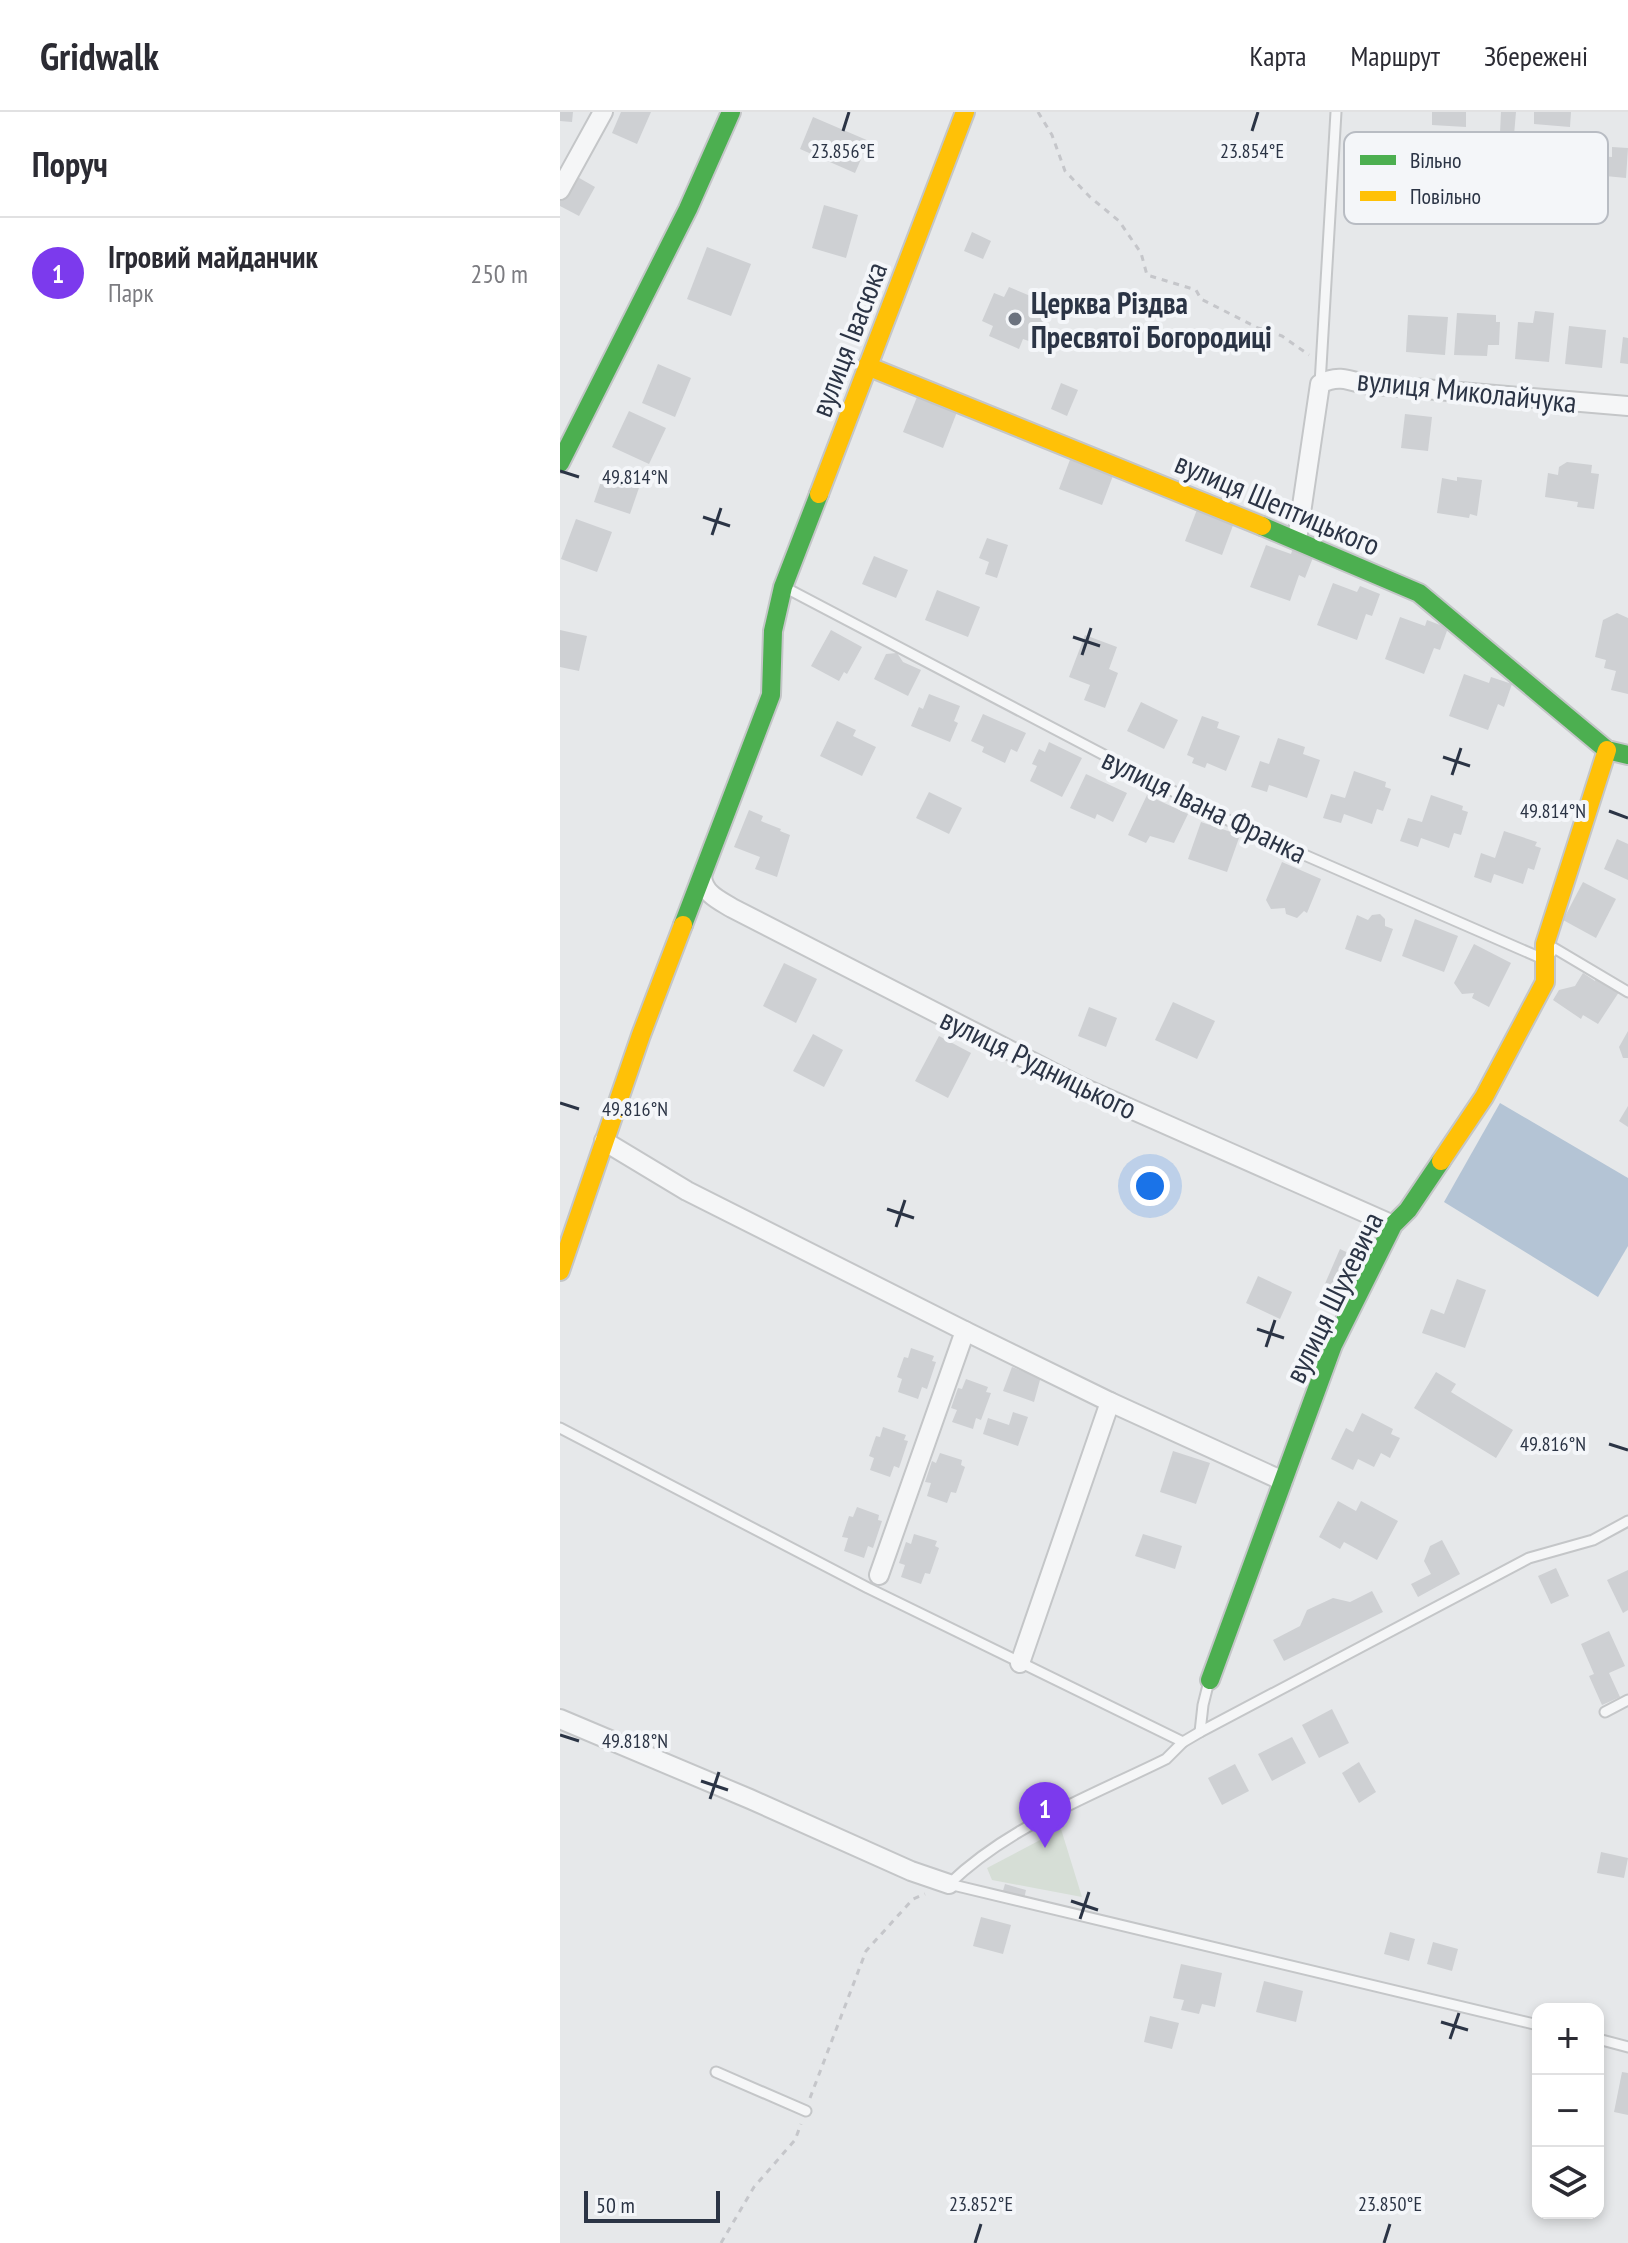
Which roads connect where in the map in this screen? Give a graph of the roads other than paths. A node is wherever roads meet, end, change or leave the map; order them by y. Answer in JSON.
{"nodes":[{"id":1,"x":603,"y":112,"type":"edge"},
{"id":2,"x":731,"y":112,"type":"edge"},
{"id":3,"x":965,"y":112,"type":"edge"},
{"id":4,"x":1336,"y":112,"type":"edge"},
{"id":5,"x":560,"y":190,"type":"edge"},
{"id":6,"x":867,"y":366,"type":"junction"},
{"id":7,"x":1320,"y":384,"type":"junction"},
{"id":8,"x":1628,"y":406,"type":"edge"},
{"id":9,"x":560,"y":463,"type":"edge"},
{"id":10,"x":1297,"y":540,"type":"junction"},
{"id":11,"x":783,"y":587,"type":"junction"},
{"id":12,"x":1607,"y":750,"type":"junction"},
{"id":13,"x":1628,"y":755,"type":"edge"},
{"id":14,"x":702,"y":877,"type":"junction"},
{"id":15,"x":1546,"y":960,"type":"junction"},
{"id":16,"x":1628,"y":992,"type":"edge"},
{"id":17,"x":604,"y":1141,"type":"junction"},
{"id":18,"x":1393,"y":1225,"type":"junction"},
{"id":19,"x":560,"y":1271,"type":"edge"},
{"id":20,"x":965,"y":1331,"type":"junction"},
{"id":21,"x":1110,"y":1402,"type":"junction"},
{"id":22,"x":560,"y":1428,"type":"edge"},
{"id":23,"x":1283,"y":1481,"type":"junction"},
{"id":24,"x":1628,"y":1521,"type":"edge"},
{"id":25,"x":879,"y":1575,"type":"dead end"},
{"id":26,"x":1020,"y":1663,"type":"junction"},
{"id":27,"x":1210,"y":1680,"type":"joint"},
{"id":28,"x":1628,"y":1700,"type":"edge"},
{"id":29,"x":1605,"y":1712,"type":"dead end"},
{"id":30,"x":560,"y":1719,"type":"edge"},
{"id":31,"x":1200,"y":1732,"type":"junction"},
{"id":32,"x":1183,"y":1742,"type":"junction"},
{"id":33,"x":949,"y":1884,"type":"junction"},
{"id":34,"x":1532,"y":2024,"type":"edge"},
{"id":35,"x":1604,"y":2041,"type":"edge"},
{"id":36,"x":1628,"y":2047,"type":"edge"},
{"id":37,"x":716,"y":2072,"type":"dead end"},
{"id":38,"x":806,"y":2111,"type":"road end"}],
"edges":[{"from":1,"to":5,"type":"street"},
{"from":2,"to":9,"type":"street"},
{"from":3,"to":6,"type":"street","name":"вулиця Івасюка"},
{"from":4,"to":7,"type":"lane"},
{"from":6,"to":10,"type":"street","name":"вулиця Шептицького"},
{"from":6,"to":11,"type":"street","name":"вулиця Івасюка"},
{"from":7,"to":8,"type":"street","name":"вулиця Миколайчука"},
{"from":7,"to":10,"type":"street","name":"вулиця Миколайчука"},
{"from":10,"to":12,"type":"street","name":"вулиця Шептицького"},
{"from":11,"to":14,"type":"street","name":"вулиця Івасюка"},
{"from":11,"to":15,"type":"lane","name":"вулиця Івана Франка"},
{"from":12,"to":13,"type":"street","name":"вулиця Шептицького"},
{"from":12,"to":15,"type":"street","name":"вулиця Шухевича"},
{"from":14,"to":17,"type":"street","name":"вулиця Івасюка"},
{"from":14,"to":18,"type":"street","name":"вулиця Рудницького"},
{"from":15,"to":16,"type":"lane","name":"вулиця Івана Франка"},
{"from":15,"to":18,"type":"street","name":"вулиця Шухевича"},
{"from":17,"to":19,"type":"street","name":"вулиця Івасюка"},
{"from":17,"to":20,"type":"street"},
{"from":18,"to":23,"type":"street","name":"вулиця Шухевича"},
{"from":20,"to":21,"type":"street"},
{"from":20,"to":25,"type":"street"},
{"from":21,"to":23,"type":"street"},
{"from":21,"to":26,"type":"street"},
{"from":22,"to":26,"type":"lane"},
{"from":23,"to":27,"type":"street","name":"вулиця Шухевича"},
{"from":24,"to":31,"type":"lane"},
{"from":26,"to":32,"type":"lane"},
{"from":27,"to":31,"type":"lane"},
{"from":28,"to":29,"type":"lane"},
{"from":30,"to":33,"type":"street"},
{"from":31,"to":32,"type":"lane"},
{"from":32,"to":33,"type":"lane"},
{"from":33,"to":34,"type":"lane"},
{"from":35,"to":36,"type":"lane"},
{"from":37,"to":38,"type":"lane"}]}
